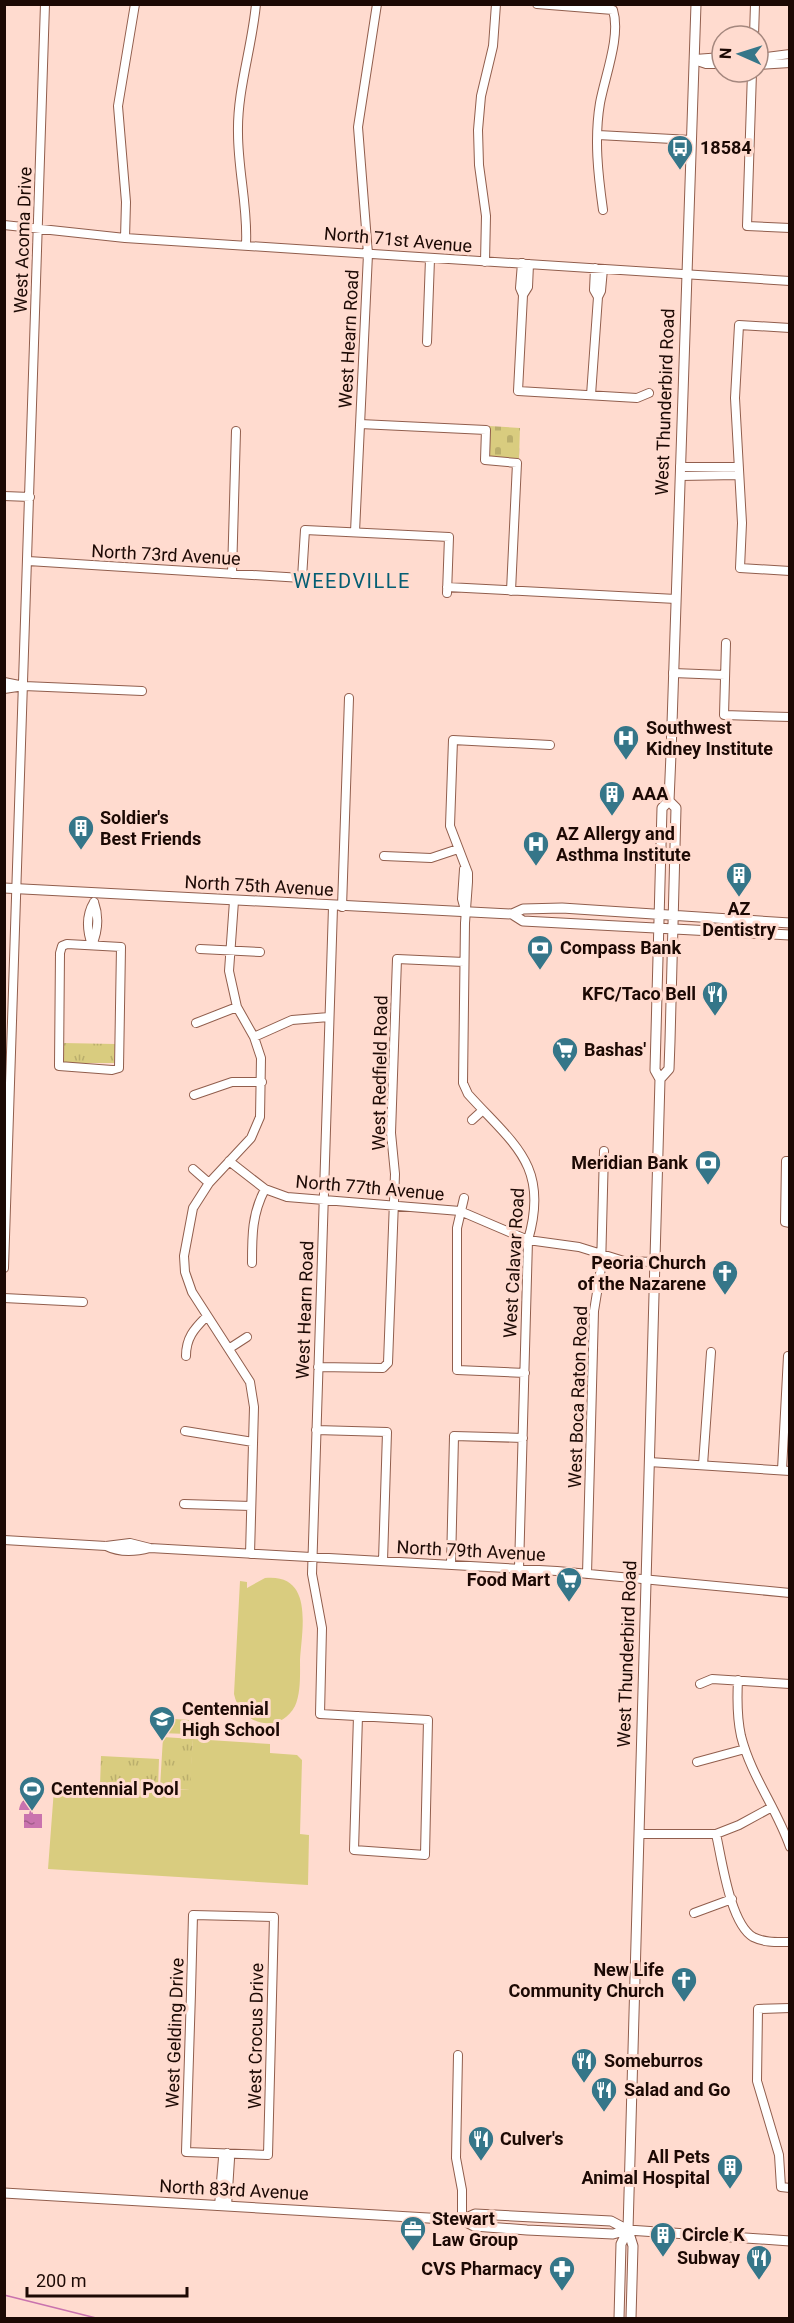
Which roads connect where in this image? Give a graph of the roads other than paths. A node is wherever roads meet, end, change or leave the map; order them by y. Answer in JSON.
{"nodes":[{"id":1,"x":45,"y":4,"type":"edge"},
{"id":2,"x":135,"y":4,"type":"edge"},
{"id":3,"x":256,"y":4,"type":"edge"},
{"id":4,"x":377,"y":4,"type":"edge"},
{"id":5,"x":496,"y":4,"type":"edge"},
{"id":6,"x":537,"y":4,"type":"edge"},
{"id":7,"x":696,"y":4,"type":"edge"},
{"id":8,"x":755,"y":4,"type":"edge"},
{"id":9,"x":754,"y":24,"type":"edge"},
{"id":10,"x":789,"y":54,"type":"edge"},
{"id":11,"x":770,"y":56,"type":"edge"},
{"id":12,"x":710,"y":58,"type":"edge"},
{"id":13,"x":694,"y":60,"type":"junction"},
{"id":14,"x":789,"y":63,"type":"edge"},
{"id":15,"x":710,"y":64,"type":"edge"},
{"id":16,"x":770,"y":64,"type":"edge"},
{"id":17,"x":752,"y":84,"type":"edge"},
{"id":18,"x":598,"y":135,"type":"junction"},
{"id":19,"x":691,"y":140,"type":"junction"},
{"id":20,"x":603,"y":210,"type":"dead end"},
{"id":21,"x":4,"y":225,"type":"edge"},
{"id":22,"x":38,"y":227,"type":"junction"},
{"id":23,"x":789,"y":228,"type":"edge"},
{"id":24,"x":125,"y":238,"type":"junction"},
{"id":25,"x":246,"y":244,"type":"junction"},
{"id":26,"x":368,"y":254,"type":"junction"},
{"id":27,"x":430,"y":259,"type":"junction"},
{"id":28,"x":485,"y":262,"type":"junction"},
{"id":29,"x":525,"y":264,"type":"junction"},
{"id":30,"x":599,"y":269,"type":"junction"},
{"id":31,"x":686,"y":274,"type":"junction"},
{"id":32,"x":789,"y":281,"type":"edge"},
{"id":33,"x":789,"y":328,"type":"edge"},
{"id":34,"x":427,"y":342,"type":"dead end"},
{"id":35,"x":649,"y":393,"type":"dead end"},
{"id":36,"x":591,"y":395,"type":"junction"},
{"id":37,"x":360,"y":423,"type":"junction"},
{"id":38,"x":236,"y":430,"type":"dead end"},
{"id":39,"x":680,"y":471,"type":"junction"},
{"id":40,"x":738,"y":471,"type":"junction"},
{"id":41,"x":4,"y":496,"type":"edge"},
{"id":42,"x":30,"y":497,"type":"junction"},
{"id":43,"x":355,"y":532,"type":"junction"},
{"id":44,"x":28,"y":561,"type":"junction"},
{"id":45,"x":730,"y":561,"type":"dead end"},
{"id":46,"x":740,"y":565,"type":"junction"},
{"id":47,"x":789,"y":571,"type":"edge"},
{"id":48,"x":232,"y":574,"type":"junction"},
{"id":49,"x":512,"y":591,"type":"junction"},
{"id":50,"x":676,"y":599,"type":"junction"},
{"id":51,"x":726,"y":643,"type":"dead end"},
{"id":52,"x":673,"y":673,"type":"junction"},
{"id":53,"x":725,"y":675,"type":"junction"},
{"id":54,"x":4,"y":682,"type":"edge"},
{"id":55,"x":24,"y":686,"type":"junction"},
{"id":56,"x":4,"y":689,"type":"edge"},
{"id":57,"x":142,"y":692,"type":"dead end"},
{"id":58,"x":349,"y":698,"type":"dead end"},
{"id":59,"x":789,"y":717,"type":"edge"},
{"id":60,"x":550,"y":745,"type":"dead end"},
{"id":61,"x":669,"y":801,"type":"junction"},
{"id":62,"x":458,"y":849,"type":"junction"},
{"id":63,"x":384,"y":856,"type":"dead end"},
{"id":64,"x":4,"y":888,"type":"edge"},
{"id":65,"x":17,"y":889,"type":"junction"},
{"id":66,"x":234,"y":901,"type":"junction"},
{"id":67,"x":337,"y":907,"type":"junction"},
{"id":68,"x":465,"y":912,"type":"junction"},
{"id":69,"x":658,"y":913,"type":"junction"},
{"id":70,"x":512,"y":914,"type":"junction"},
{"id":71,"x":673,"y":914,"type":"junction"},
{"id":72,"x":789,"y":923,"type":"edge"},
{"id":73,"x":658,"y":928,"type":"junction"},
{"id":74,"x":672,"y":928,"type":"junction"},
{"id":75,"x":789,"y":935,"type":"edge"},
{"id":76,"x":200,"y":949,"type":"dead end"},
{"id":77,"x":231,"y":951,"type":"junction"},
{"id":78,"x":260,"y":952,"type":"dead end"},
{"id":79,"x":464,"y":962,"type":"junction"},
{"id":80,"x":237,"y":1007,"type":"junction"},
{"id":81,"x":328,"y":1017,"type":"junction"},
{"id":82,"x":196,"y":1023,"type":"dead end"},
{"id":83,"x":254,"y":1037,"type":"junction"},
{"id":84,"x":118,"y":1068,"type":"joint"},
{"id":85,"x":660,"y":1079,"type":"junction"},
{"id":86,"x":262,"y":1082,"type":"junction"},
{"id":87,"x":194,"y":1095,"type":"dead end"},
{"id":88,"x":483,"y":1110,"type":"junction"},
{"id":89,"x":472,"y":1120,"type":"dead end"},
{"id":90,"x":604,"y":1151,"type":"dead end"},
{"id":91,"x":229,"y":1161,"type":"junction"},
{"id":92,"x":788,"y":1161,"type":"edge"},
{"id":93,"x":193,"y":1169,"type":"dead end"},
{"id":94,"x":209,"y":1183,"type":"junction"},
{"id":95,"x":265,"y":1189,"type":"junction"},
{"id":96,"x":464,"y":1198,"type":"dead end"},
{"id":97,"x":322,"y":1200,"type":"junction"},
{"id":98,"x":393,"y":1204,"type":"junction"},
{"id":99,"x":5,"y":1207,"type":"edge"},
{"id":100,"x":460,"y":1211,"type":"junction"},
{"id":101,"x":787,"y":1222,"type":"edge"},
{"id":102,"x":528,"y":1240,"type":"junction"},
{"id":103,"x":601,"y":1254,"type":"junction"},
{"id":104,"x":655,"y":1262,"type":"junction"},
{"id":105,"x":252,"y":1263,"type":"dead end"},
{"id":106,"x":4,"y":1268,"type":"edge"},
{"id":107,"x":4,"y":1298,"type":"edge"},
{"id":108,"x":83,"y":1302,"type":"dead end"},
{"id":109,"x":206,"y":1317,"type":"junction"},
{"id":110,"x":247,"y":1337,"type":"dead end"},
{"id":111,"x":230,"y":1348,"type":"junction"},
{"id":112,"x":711,"y":1352,"type":"dead end"},
{"id":113,"x":186,"y":1356,"type":"dead end"},
{"id":114,"x":788,"y":1356,"type":"edge"},
{"id":115,"x":318,"y":1367,"type":"junction"},
{"id":116,"x":525,"y":1373,"type":"junction"},
{"id":117,"x":316,"y":1430,"type":"junction"},
{"id":118,"x":185,"y":1431,"type":"dead end"},
{"id":119,"x":523,"y":1438,"type":"junction"},
{"id":120,"x":253,"y":1442,"type":"junction"},
{"id":121,"x":649,"y":1462,"type":"junction"},
{"id":122,"x":703,"y":1465,"type":"junction"},
{"id":123,"x":786,"y":1471,"type":"edge"},
{"id":124,"x":184,"y":1504,"type":"dead end"},
{"id":125,"x":251,"y":1506,"type":"junction"},
{"id":126,"x":4,"y":1540,"type":"edge"},
{"id":127,"x":250,"y":1554,"type":"junction"},
{"id":128,"x":313,"y":1557,"type":"junction"},
{"id":129,"x":383,"y":1561,"type":"junction"},
{"id":130,"x":451,"y":1565,"type":"junction"},
{"id":131,"x":519,"y":1569,"type":"junction"},
{"id":132,"x":587,"y":1574,"type":"junction"},
{"id":133,"x":646,"y":1579,"type":"junction"},
{"id":134,"x":789,"y":1593,"type":"edge"},
{"id":135,"x":738,"y":1680,"type":"junction"},
{"id":136,"x":789,"y":1683,"type":"edge"},
{"id":137,"x":700,"y":1684,"type":"dead end"},
{"id":138,"x":358,"y":1716,"type":"junction"},
{"id":139,"x":745,"y":1749,"type":"junction"},
{"id":140,"x":697,"y":1762,"type":"dead end"},
{"id":141,"x":772,"y":1807,"type":"junction"},
{"id":142,"x":639,"y":1833,"type":"junction"},
{"id":143,"x":716,"y":1834,"type":"junction"},
{"id":144,"x":789,"y":1847,"type":"edge"},
{"id":145,"x":732,"y":1899,"type":"junction"},
{"id":146,"x":694,"y":1913,"type":"dead end"},
{"id":147,"x":274,"y":1917,"type":"joint"},
{"id":148,"x":789,"y":1942,"type":"edge"},
{"id":149,"x":789,"y":2008,"type":"edge"},
{"id":150,"x":458,"y":2055,"type":"dead end"},
{"id":151,"x":227,"y":2153,"type":"junction"},
{"id":152,"x":789,"y":2188,"type":"edge"},
{"id":153,"x":4,"y":2193,"type":"edge"},
{"id":154,"x":223,"y":2206,"type":"junction"},
{"id":155,"x":462,"y":2220,"type":"junction"},
{"id":156,"x":628,"y":2230,"type":"junction"},
{"id":157,"x":789,"y":2241,"type":"edge"},
{"id":158,"x":618,"y":2319,"type":"edge"},
{"id":159,"x":631,"y":2319,"type":"edge"}],
"edges":[{"from":1,"to":22,"type":"street","name":"West Acoma Drive"},
{"from":2,"to":24,"type":"street"},
{"from":3,"to":25,"type":"street"},
{"from":4,"to":26,"type":"street","name":"West Hearn Road"},
{"from":5,"to":28,"type":"street"},
{"from":6,"to":18,"type":"street"},
{"from":7,"to":13,"type":"main road","name":"West Thunderbird Road"},
{"from":8,"to":9,"type":"street"},
{"from":10,"to":11,"type":"street"},
{"from":12,"to":13,"type":"street"},
{"from":13,"to":15,"type":"street"},
{"from":13,"to":19,"type":"main road","name":"West Thunderbird Road"},
{"from":14,"to":16,"type":"street"},
{"from":17,"to":23,"type":"street"},
{"from":18,"to":19,"type":"street"},
{"from":18,"to":20,"type":"street"},
{"from":19,"to":31,"type":"main road","name":"West Thunderbird Road"},
{"from":21,"to":22,"type":"street","name":"North 71st Avenue"},
{"from":22,"to":24,"type":"street","name":"North 71st Avenue"},
{"from":22,"to":42,"type":"street","name":"West Acoma Drive"},
{"from":24,"to":25,"type":"street","name":"North 71st Avenue"},
{"from":25,"to":26,"type":"street","name":"North 71st Avenue"},
{"from":26,"to":27,"type":"street","name":"North 71st Avenue"},
{"from":26,"to":37,"type":"street","name":"West Hearn Road"},
{"from":27,"to":28,"type":"street","name":"North 71st Avenue"},
{"from":27,"to":34,"type":"street"},
{"from":28,"to":29,"type":"street","name":"North 71st Avenue"},
{"from":29,"to":30,"type":"street","name":"North 71st Avenue"},
{"from":29,"to":36,"type":"street"},
{"from":30,"to":31,"type":"street","name":"North 71st Avenue"},
{"from":30,"to":36,"type":"street"},
{"from":31,"to":32,"type":"street","name":"North 71st Avenue"},
{"from":31,"to":39,"type":"main road","name":"West Thunderbird Road"},
{"from":33,"to":40,"type":"street"},
{"from":35,"to":36,"type":"street"},
{"from":37,"to":43,"type":"street","name":"West Hearn Road"},
{"from":37,"to":49,"type":"street"},
{"from":38,"to":48,"type":"street"},
{"from":39,"to":40,"type":"street"},
{"from":39,"to":50,"type":"main road","name":"West Thunderbird Road"},
{"from":40,"to":46,"type":"street"},
{"from":41,"to":42,"type":"street"},
{"from":42,"to":44,"type":"street","name":"West Acoma Drive"},
{"from":43,"to":48,"type":"street","name":"North 73rd Avenue"},
{"from":43,"to":49,"type":"street"},
{"from":44,"to":48,"type":"street","name":"North 73rd Avenue"},
{"from":44,"to":55,"type":"street","name":"West Acoma Drive"},
{"from":45,"to":46,"type":"street"},
{"from":46,"to":47,"type":"street"},
{"from":49,"to":50,"type":"street"},
{"from":50,"to":52,"type":"main road","name":"West Thunderbird Road"},
{"from":51,"to":53,"type":"street"},
{"from":52,"to":53,"type":"street"},
{"from":52,"to":61,"type":"main road","name":"West Thunderbird Road"},
{"from":53,"to":59,"type":"street"},
{"from":54,"to":55,"type":"street"},
{"from":55,"to":56,"type":"street"},
{"from":55,"to":57,"type":"street"},
{"from":55,"to":65,"type":"street","name":"West Acoma Drive"},
{"from":58,"to":67,"type":"street","name":"West Hearn Road"},
{"from":60,"to":62,"type":"street","name":"West Calavar Road"},
{"from":61,"to":69,"type":"main road","name":"West Thunderbird Road"},
{"from":61,"to":71,"type":"main road","name":"West Thunderbird Road"},
{"from":62,"to":63,"type":"street"},
{"from":62,"to":68,"type":"street","name":"West Calavar Road"},
{"from":64,"to":65,"type":"main road","name":"North 75th Avenue"},
{"from":65,"to":66,"type":"main road","name":"North 75th Avenue"},
{"from":65,"to":99,"type":"street","name":"West Acoma Drive"},
{"from":66,"to":67,"type":"main road","name":"North 75th Avenue"},
{"from":66,"to":77,"type":"street"},
{"from":67,"to":68,"type":"main road","name":"North 75th Avenue"},
{"from":67,"to":81,"type":"street","name":"West Hearn Road"},
{"from":68,"to":70,"type":"main road","name":"North 75th Avenue"},
{"from":68,"to":79,"type":"street","name":"West Calavar Road"},
{"from":69,"to":70,"type":"main road","name":"North 75th Avenue"},
{"from":69,"to":71,"type":"main road","name":"North 75th Avenue"},
{"from":69,"to":73,"type":"main road","name":"West Thunderbird Road"},
{"from":70,"to":73,"type":"main road","name":"North 75th Avenue"},
{"from":71,"to":72,"type":"main road","name":"North 75th Avenue"},
{"from":71,"to":74,"type":"main road","name":"West Thunderbird Road"},
{"from":73,"to":74,"type":"main road","name":"North 75th Avenue"},
{"from":73,"to":85,"type":"main road","name":"West Thunderbird Road"},
{"from":74,"to":75,"type":"main road","name":"North 75th Avenue"},
{"from":74,"to":85,"type":"main road","name":"West Thunderbird Road"},
{"from":76,"to":77,"type":"street"},
{"from":77,"to":78,"type":"street"},
{"from":77,"to":80,"type":"street"},
{"from":79,"to":88,"type":"street","name":"West Calavar Road"},
{"from":79,"to":98,"type":"street","name":"West Redfield Road"},
{"from":80,"to":82,"type":"street"},
{"from":80,"to":83,"type":"street"},
{"from":81,"to":83,"type":"street"},
{"from":81,"to":97,"type":"street","name":"West Hearn Road"},
{"from":83,"to":86,"type":"street"},
{"from":84,"to":84,"type":"street"},
{"from":85,"to":104,"type":"main road","name":"West Thunderbird Road"},
{"from":86,"to":87,"type":"street"},
{"from":86,"to":91,"type":"street"},
{"from":88,"to":89,"type":"street"},
{"from":88,"to":102,"type":"street","name":"West Calavar Road"},
{"from":90,"to":103,"type":"street","name":"West Boca Raton Road"},
{"from":91,"to":94,"type":"street"},
{"from":91,"to":95,"type":"street","name":"North 77th Avenue"},
{"from":92,"to":101,"type":"street"},
{"from":93,"to":94,"type":"street"},
{"from":94,"to":109,"type":"street"},
{"from":95,"to":97,"type":"street","name":"North 77th Avenue"},
{"from":95,"to":105,"type":"street"},
{"from":96,"to":100,"type":"street"},
{"from":97,"to":98,"type":"street","name":"North 77th Avenue"},
{"from":97,"to":115,"type":"street","name":"West Hearn Road"},
{"from":98,"to":100,"type":"street","name":"North 77th Avenue"},
{"from":98,"to":115,"type":"street","name":"West Redfield Road"},
{"from":99,"to":106,"type":"street","name":"West Acoma Drive"},
{"from":100,"to":102,"type":"street","name":"North 77th Avenue"},
{"from":100,"to":116,"type":"street"},
{"from":102,"to":103,"type":"street","name":"North 77th Avenue"},
{"from":102,"to":116,"type":"street","name":"West Calavar Road"},
{"from":103,"to":104,"type":"street","name":"North 77th Avenue"},
{"from":103,"to":132,"type":"street","name":"West Boca Raton Road"},
{"from":104,"to":121,"type":"main road","name":"West Thunderbird Road"},
{"from":107,"to":108,"type":"street"},
{"from":109,"to":111,"type":"street"},
{"from":109,"to":113,"type":"street"},
{"from":110,"to":111,"type":"street"},
{"from":111,"to":120,"type":"street"},
{"from":112,"to":122,"type":"street"},
{"from":114,"to":123,"type":"street"},
{"from":115,"to":117,"type":"street","name":"West Hearn Road"},
{"from":116,"to":119,"type":"street","name":"West Calavar Road"},
{"from":117,"to":128,"type":"street","name":"West Hearn Road"},
{"from":117,"to":129,"type":"street"},
{"from":118,"to":120,"type":"street"},
{"from":119,"to":130,"type":"street"},
{"from":119,"to":131,"type":"street","name":"West Calavar Road"},
{"from":120,"to":125,"type":"street"},
{"from":121,"to":122,"type":"street"},
{"from":121,"to":133,"type":"main road","name":"West Thunderbird Road"},
{"from":122,"to":123,"type":"street"},
{"from":124,"to":125,"type":"street"},
{"from":125,"to":127,"type":"street"},
{"from":126,"to":127,"type":"street","name":"North 79th Avenue"},
{"from":127,"to":128,"type":"street","name":"North 79th Avenue"},
{"from":128,"to":129,"type":"street","name":"North 79th Avenue"},
{"from":128,"to":138,"type":"street","name":"West Hearn Road"},
{"from":129,"to":130,"type":"street","name":"North 79th Avenue"},
{"from":130,"to":131,"type":"street","name":"North 79th Avenue"},
{"from":131,"to":132,"type":"street","name":"North 79th Avenue"},
{"from":132,"to":133,"type":"street","name":"North 79th Avenue"},
{"from":133,"to":134,"type":"street","name":"North 79th Avenue"},
{"from":133,"to":142,"type":"main road","name":"West Thunderbird Road"},
{"from":135,"to":136,"type":"street"},
{"from":135,"to":137,"type":"street"},
{"from":135,"to":139,"type":"street"},
{"from":138,"to":138,"type":"street"},
{"from":139,"to":140,"type":"street"},
{"from":139,"to":141,"type":"street"},
{"from":141,"to":143,"type":"street"},
{"from":141,"to":144,"type":"street"},
{"from":142,"to":143,"type":"street"},
{"from":142,"to":156,"type":"main road","name":"West Thunderbird Road"},
{"from":143,"to":145,"type":"street"},
{"from":145,"to":146,"type":"street"},
{"from":145,"to":148,"type":"street"},
{"from":147,"to":151,"type":"street","name":"West Crocus Drive"},
{"from":147,"to":151,"type":"street","name":"West Gelding Drive"},
{"from":149,"to":152,"type":"street"},
{"from":150,"to":155,"type":"street"},
{"from":151,"to":154,"type":"street"},
{"from":153,"to":154,"type":"main road","name":"North 83rd Avenue"},
{"from":154,"to":155,"type":"main road","name":"North 83rd Avenue"},
{"from":155,"to":156,"type":"main road","name":"North 83rd Avenue"},
{"from":156,"to":157,"type":"main road","name":"North 83rd Avenue"},
{"from":156,"to":158,"type":"main road","name":"West Thunderbird Road"},
{"from":156,"to":159,"type":"main road","name":"West Thunderbird Road"}]}
